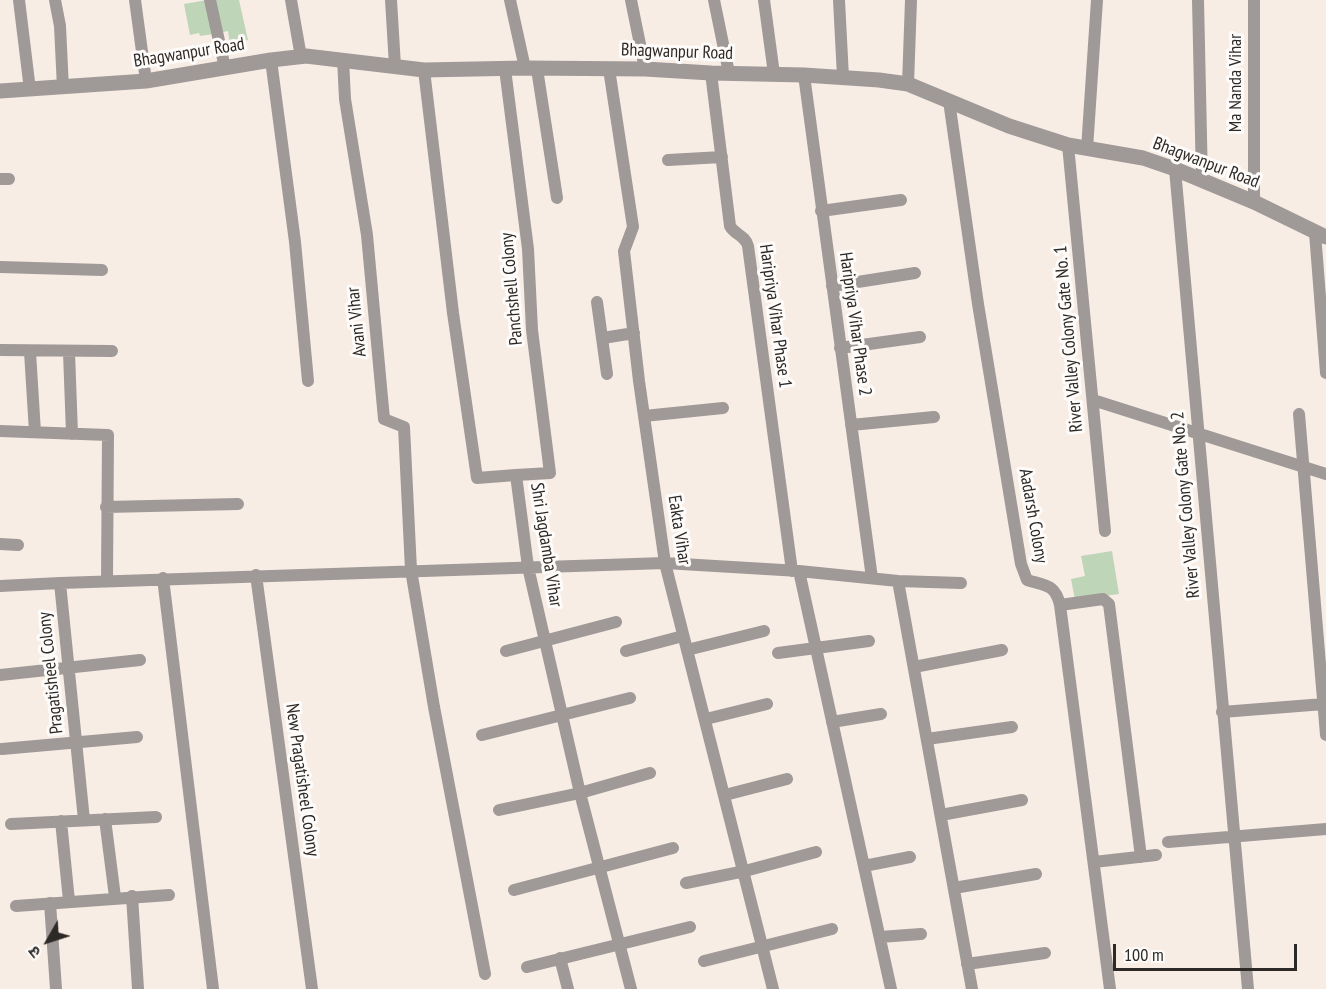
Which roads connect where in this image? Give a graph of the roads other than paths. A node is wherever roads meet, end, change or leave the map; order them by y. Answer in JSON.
{"nodes":[{"id":1,"x":19,"y":0,"type":"edge"},
{"id":2,"x":55,"y":0,"type":"edge"},
{"id":3,"x":135,"y":0,"type":"edge"},
{"id":4,"x":210,"y":0,"type":"edge"},
{"id":5,"x":291,"y":0,"type":"edge"},
{"id":6,"x":391,"y":0,"type":"edge"},
{"id":7,"x":510,"y":0,"type":"edge"},
{"id":8,"x":631,"y":0,"type":"edge"},
{"id":9,"x":714,"y":0,"type":"edge"},
{"id":10,"x":764,"y":0,"type":"edge"},
{"id":11,"x":839,"y":0,"type":"edge"},
{"id":12,"x":911,"y":0,"type":"edge"},
{"id":13,"x":1097,"y":0,"type":"edge"},
{"id":14,"x":1198,"y":0,"type":"edge"},
{"id":15,"x":1254,"y":0,"type":"edge"},
{"id":16,"x":302,"y":57,"type":"junction"},
{"id":17,"x":343,"y":59,"type":"junction"},
{"id":18,"x":271,"y":60,"type":"junction"},
{"id":19,"x":395,"y":66,"type":"junction"},
{"id":20,"x":225,"y":68,"type":"junction"},
{"id":21,"x":531,"y":68,"type":"junction"},
{"id":22,"x":505,"y":69,"type":"junction"},
{"id":23,"x":609,"y":69,"type":"junction"},
{"id":24,"x":645,"y":69,"type":"junction"},
{"id":25,"x":424,"y":70,"type":"junction"},
{"id":26,"x":711,"y":73,"type":"junction"},
{"id":27,"x":729,"y":73,"type":"junction"},
{"id":28,"x":774,"y":74,"type":"junction"},
{"id":29,"x":804,"y":75,"type":"junction"},
{"id":30,"x":843,"y":77,"type":"junction"},
{"id":31,"x":146,"y":81,"type":"junction"},
{"id":32,"x":908,"y":84,"type":"junction"},
{"id":33,"x":63,"y":88,"type":"junction"},
{"id":34,"x":30,"y":90,"type":"junction"},
{"id":35,"x":0,"y":91,"type":"edge"},
{"id":36,"x":949,"y":101,"type":"junction"},
{"id":37,"x":1068,"y":145,"type":"junction"},
{"id":38,"x":1087,"y":149,"type":"junction"},
{"id":39,"x":722,"y":157,"type":"junction"},
{"id":40,"x":668,"y":160,"type":"dead end"},
{"id":41,"x":1174,"y":169,"type":"junction"},
{"id":42,"x":1202,"y":181,"type":"junction"},
{"id":43,"x":557,"y":198,"type":"dead end"},
{"id":44,"x":901,"y":200,"type":"dead end"},
{"id":45,"x":1254,"y":202,"type":"junction"},
{"id":46,"x":821,"y":211,"type":"junction"},
{"id":47,"x":1321,"y":235,"type":"edge"},
{"id":48,"x":0,"y":267,"type":"edge"},
{"id":49,"x":102,"y":270,"type":"dead end"},
{"id":50,"x":915,"y":273,"type":"dead end"},
{"id":51,"x":832,"y":286,"type":"junction"},
{"id":52,"x":597,"y":302,"type":"dead end"},
{"id":53,"x":634,"y":333,"type":"junction"},
{"id":54,"x":920,"y":337,"type":"dead end"},
{"id":55,"x":603,"y":338,"type":"junction"},
{"id":56,"x":840,"y":348,"type":"junction"},
{"id":57,"x":0,"y":350,"type":"edge"},
{"id":58,"x":111,"y":351,"type":"dead end"},
{"id":59,"x":30,"y":352,"type":"junction"},
{"id":60,"x":69,"y":352,"type":"junction"},
{"id":61,"x":1326,"y":373,"type":"edge"},
{"id":62,"x":607,"y":374,"type":"dead end"},
{"id":63,"x":308,"y":381,"type":"dead end"},
{"id":64,"x":1093,"y":400,"type":"junction"},
{"id":65,"x":723,"y":408,"type":"dead end"},
{"id":66,"x":1299,"y":414,"type":"dead end"},
{"id":67,"x":644,"y":417,"type":"junction"},
{"id":68,"x":934,"y":417,"type":"dead end"},
{"id":69,"x":851,"y":425,"type":"junction"},
{"id":70,"x":0,"y":431,"type":"edge"},
{"id":71,"x":35,"y":432,"type":"junction"},
{"id":72,"x":1198,"y":433,"type":"junction"},
{"id":73,"x":72,"y":434,"type":"junction"},
{"id":74,"x":1305,"y":467,"type":"junction"},
{"id":75,"x":1326,"y":474,"type":"edge"},
{"id":76,"x":516,"y":475,"type":"junction"},
{"id":77,"x":238,"y":504,"type":"dead end"},
{"id":78,"x":106,"y":507,"type":"junction"},
{"id":79,"x":1105,"y":531,"type":"dead end"},
{"id":80,"x":0,"y":544,"type":"edge"},
{"id":81,"x":18,"y":545,"type":"dead end"},
{"id":82,"x":665,"y":563,"type":"junction"},
{"id":83,"x":528,"y":567,"type":"junction"},
{"id":84,"x":411,"y":570,"type":"junction"},
{"id":85,"x":796,"y":571,"type":"junction"},
{"id":86,"x":256,"y":576,"type":"junction"},
{"id":87,"x":163,"y":578,"type":"junction"},
{"id":88,"x":872,"y":578,"type":"junction"},
{"id":89,"x":107,"y":580,"type":"junction"},
{"id":90,"x":898,"y":581,"type":"junction"},
{"id":91,"x":60,"y":583,"type":"junction"},
{"id":92,"x":962,"y":583,"type":"dead end"},
{"id":93,"x":0,"y":586,"type":"edge"},
{"id":94,"x":1060,"y":605,"type":"junction"},
{"id":95,"x":616,"y":622,"type":"dead end"},
{"id":96,"x":764,"y":632,"type":"dead end"},
{"id":97,"x":683,"y":636,"type":"junction"},
{"id":98,"x":545,"y":640,"type":"junction"},
{"id":99,"x":868,"y":641,"type":"dead end"},
{"id":100,"x":816,"y":648,"type":"junction"},
{"id":101,"x":687,"y":650,"type":"junction"},
{"id":102,"x":1002,"y":650,"type":"dead end"},
{"id":103,"x":506,"y":651,"type":"dead end"},
{"id":104,"x":626,"y":651,"type":"dead end"},
{"id":105,"x":778,"y":653,"type":"dead end"},
{"id":106,"x":141,"y":660,"type":"dead end"},
{"id":107,"x":914,"y":667,"type":"junction"},
{"id":108,"x":69,"y":668,"type":"junction"},
{"id":109,"x":0,"y":675,"type":"edge"},
{"id":110,"x":630,"y":698,"type":"dead end"},
{"id":111,"x":766,"y":704,"type":"dead end"},
{"id":112,"x":1324,"y":704,"type":"junction"},
{"id":113,"x":1222,"y":712,"type":"junction"},
{"id":114,"x":881,"y":714,"type":"dead end"},
{"id":115,"x":562,"y":715,"type":"junction"},
{"id":116,"x":706,"y":719,"type":"junction"},
{"id":117,"x":832,"y":722,"type":"junction"},
{"id":118,"x":1012,"y":727,"type":"dead end"},
{"id":119,"x":482,"y":735,"type":"dead end"},
{"id":120,"x":1326,"y":735,"type":"edge"},
{"id":121,"x":137,"y":737,"type":"dead end"},
{"id":122,"x":927,"y":739,"type":"junction"},
{"id":123,"x":76,"y":742,"type":"junction"},
{"id":124,"x":2,"y":749,"type":"dead end"},
{"id":125,"x":650,"y":773,"type":"dead end"},
{"id":126,"x":787,"y":779,"type":"dead end"},
{"id":127,"x":580,"y":793,"type":"junction"},
{"id":128,"x":725,"y":795,"type":"junction"},
{"id":129,"x":1022,"y":800,"type":"dead end"},
{"id":130,"x":500,"y":810,"type":"dead end"},
{"id":131,"x":941,"y":815,"type":"junction"},
{"id":132,"x":156,"y":817,"type":"dead end"},
{"id":133,"x":105,"y":819,"type":"junction"},
{"id":134,"x":84,"y":820,"type":"junction"},
{"id":135,"x":61,"y":821,"type":"junction"},
{"id":136,"x":11,"y":824,"type":"dead end"},
{"id":137,"x":1326,"y":829,"type":"edge"},
{"id":138,"x":1235,"y":837,"type":"junction"},
{"id":139,"x":1168,"y":842,"type":"dead end"},
{"id":140,"x":673,"y":848,"type":"dead end"},
{"id":141,"x":816,"y":852,"type":"dead end"},
{"id":142,"x":1156,"y":855,"type":"dead end"},
{"id":143,"x":1140,"y":857,"type":"junction"},
{"id":144,"x":910,"y":858,"type":"dead end"},
{"id":145,"x":1094,"y":862,"type":"junction"},
{"id":146,"x":864,"y":866,"type":"junction"},
{"id":147,"x":600,"y":867,"type":"junction"},
{"id":148,"x":745,"y":871,"type":"junction"},
{"id":149,"x":1036,"y":874,"type":"dead end"},
{"id":150,"x":686,"y":883,"type":"dead end"},
{"id":151,"x":954,"y":888,"type":"junction"},
{"id":152,"x":514,"y":890,"type":"dead end"},
{"id":153,"x":169,"y":895,"type":"dead end"},
{"id":154,"x":132,"y":896,"type":"junction"},
{"id":155,"x":115,"y":897,"type":"junction"},
{"id":156,"x":69,"y":901,"type":"junction"},
{"id":157,"x":50,"y":903,"type":"junction"},
{"id":158,"x":16,"y":906,"type":"dead end"},
{"id":159,"x":690,"y":927,"type":"dead end"},
{"id":160,"x":832,"y":929,"type":"dead end"},
{"id":161,"x":921,"y":934,"type":"dead end"},
{"id":162,"x":880,"y":938,"type":"junction"},
{"id":163,"x":621,"y":943,"type":"junction"},
{"id":164,"x":763,"y":946,"type":"junction"},
{"id":165,"x":1045,"y":953,"type":"dead end"},
{"id":166,"x":560,"y":958,"type":"junction"},
{"id":167,"x":704,"y":961,"type":"dead end"},
{"id":168,"x":968,"y":964,"type":"junction"},
{"id":169,"x":527,"y":967,"type":"dead end"},
{"id":170,"x":485,"y":975,"type":"dead end"},
{"id":171,"x":56,"y":989,"type":"edge"},
{"id":172,"x":138,"y":989,"type":"edge"},
{"id":173,"x":213,"y":989,"type":"edge"},
{"id":174,"x":312,"y":989,"type":"edge"},
{"id":175,"x":568,"y":989,"type":"edge"},
{"id":176,"x":631,"y":989,"type":"edge"},
{"id":177,"x":773,"y":989,"type":"edge"},
{"id":178,"x":891,"y":989,"type":"edge"},
{"id":179,"x":972,"y":989,"type":"edge"},
{"id":180,"x":1110,"y":989,"type":"edge"},
{"id":181,"x":1248,"y":989,"type":"edge"}],
"edges":[{"from":1,"to":34,"type":"street"},
{"from":2,"to":33,"type":"street"},
{"from":3,"to":31,"type":"street"},
{"from":4,"to":20,"type":"street"},
{"from":5,"to":16,"type":"street"},
{"from":6,"to":19,"type":"street"},
{"from":7,"to":21,"type":"street"},
{"from":8,"to":24,"type":"street"},
{"from":9,"to":27,"type":"street"},
{"from":10,"to":28,"type":"street"},
{"from":11,"to":30,"type":"street"},
{"from":12,"to":32,"type":"street"},
{"from":13,"to":38,"type":"street"},
{"from":14,"to":42,"type":"street"},
{"from":15,"to":45,"type":"street","name":"Ma Nanda Vihar"},
{"from":16,"to":17,"type":"street","name":"Bhagwanpur Road"},
{"from":16,"to":18,"type":"street","name":"Bhagwanpur Road"},
{"from":17,"to":19,"type":"street","name":"Bhagwanpur Road"},
{"from":17,"to":84,"type":"street","name":"Avani Vihar"},
{"from":18,"to":20,"type":"street","name":"Bhagwanpur Road"},
{"from":18,"to":63,"type":"street"},
{"from":19,"to":25,"type":"street","name":"Bhagwanpur Road"},
{"from":20,"to":31,"type":"street","name":"Bhagwanpur Road"},
{"from":21,"to":22,"type":"street","name":"Bhagwanpur Road"},
{"from":21,"to":23,"type":"street","name":"Bhagwanpur Road"},
{"from":21,"to":43,"type":"street"},
{"from":22,"to":25,"type":"street","name":"Bhagwanpur Road"},
{"from":22,"to":76,"type":"street","name":"Panchshell Colony"},
{"from":23,"to":24,"type":"street","name":"Bhagwanpur Road"},
{"from":23,"to":53,"type":"street","name":"Eakta Vihar"},
{"from":24,"to":26,"type":"street","name":"Bhagwanpur Road"},
{"from":25,"to":76,"type":"street","name":"Shri Jagdamba Vihar"},
{"from":26,"to":27,"type":"street","name":"Bhagwanpur Road"},
{"from":26,"to":39,"type":"street","name":"Haripriya Vihar Phase 1"},
{"from":27,"to":28,"type":"street","name":"Bhagwanpur Road"},
{"from":28,"to":29,"type":"street","name":"Bhagwanpur Road"},
{"from":29,"to":30,"type":"street","name":"Bhagwanpur Road"},
{"from":29,"to":46,"type":"street","name":"Haripriya Vihar Phase 2"},
{"from":30,"to":32,"type":"street","name":"Bhagwanpur Road"},
{"from":31,"to":33,"type":"street","name":"Bhagwanpur Road"},
{"from":32,"to":36,"type":"street","name":"Bhagwanpur Road"},
{"from":33,"to":34,"type":"street","name":"Bhagwanpur Road"},
{"from":34,"to":35,"type":"street","name":"Bhagwanpur Road"},
{"from":36,"to":37,"type":"street","name":"Bhagwanpur Road"},
{"from":36,"to":94,"type":"street","name":"Aadarsh Colony"},
{"from":37,"to":38,"type":"street","name":"Bhagwanpur Road"},
{"from":37,"to":64,"type":"street","name":"River Valley Colony Gate No. 1"},
{"from":38,"to":41,"type":"street","name":"Bhagwanpur Road"},
{"from":39,"to":40,"type":"street"},
{"from":39,"to":85,"type":"street","name":"Haripriya Vihar Phase 1"},
{"from":41,"to":42,"type":"street","name":"Bhagwanpur Road"},
{"from":41,"to":72,"type":"street","name":"River Valley Colony Gate No. 2"},
{"from":42,"to":45,"type":"street","name":"Bhagwanpur Road"},
{"from":44,"to":46,"type":"street"},
{"from":45,"to":47,"type":"street","name":"Bhagwanpur Road"},
{"from":46,"to":51,"type":"street","name":"Haripriya Vihar Phase 2"},
{"from":47,"to":61,"type":"street"},
{"from":48,"to":49,"type":"street"},
{"from":50,"to":51,"type":"street"},
{"from":51,"to":56,"type":"street","name":"Haripriya Vihar Phase 2"},
{"from":52,"to":55,"type":"street"},
{"from":53,"to":55,"type":"street"},
{"from":53,"to":67,"type":"street","name":"Eakta Vihar"},
{"from":54,"to":56,"type":"street"},
{"from":55,"to":62,"type":"street"},
{"from":56,"to":69,"type":"street","name":"Haripriya Vihar Phase 2"},
{"from":57,"to":59,"type":"street"},
{"from":58,"to":60,"type":"street"},
{"from":59,"to":60,"type":"street"},
{"from":59,"to":71,"type":"street"},
{"from":60,"to":73,"type":"street"},
{"from":64,"to":72,"type":"street"},
{"from":64,"to":79,"type":"street","name":"River Valley Colony Gate No. 1"},
{"from":65,"to":67,"type":"street"},
{"from":66,"to":74,"type":"street"},
{"from":67,"to":82,"type":"street","name":"Eakta Vihar"},
{"from":68,"to":69,"type":"street"},
{"from":69,"to":88,"type":"street","name":"Haripriya Vihar Phase 2"},
{"from":70,"to":71,"type":"street"},
{"from":71,"to":73,"type":"street"},
{"from":72,"to":74,"type":"street"},
{"from":72,"to":113,"type":"street","name":"River Valley Colony Gate No. 2"},
{"from":73,"to":78,"type":"street"},
{"from":74,"to":75,"type":"street"},
{"from":74,"to":112,"type":"street"},
{"from":76,"to":83,"type":"street","name":"Shri Jagdamba Vihar"},
{"from":77,"to":78,"type":"street"},
{"from":78,"to":89,"type":"street"},
{"from":80,"to":81,"type":"street"},
{"from":82,"to":83,"type":"street"},
{"from":82,"to":85,"type":"street"},
{"from":82,"to":97,"type":"street","name":"Eakta Vihar"},
{"from":83,"to":84,"type":"street"},
{"from":83,"to":98,"type":"street","name":"Shri Jagdamba Vihar"},
{"from":84,"to":86,"type":"street"},
{"from":84,"to":170,"type":"street"},
{"from":85,"to":88,"type":"street"},
{"from":85,"to":100,"type":"street","name":"Haripriya Vihar Phase 1"},
{"from":86,"to":87,"type":"street"},
{"from":86,"to":174,"type":"street","name":"New Pragatisheel Colony"},
{"from":87,"to":89,"type":"street"},
{"from":87,"to":173,"type":"street"},
{"from":88,"to":90,"type":"street"},
{"from":89,"to":91,"type":"street"},
{"from":90,"to":92,"type":"street"},
{"from":90,"to":107,"type":"street"},
{"from":91,"to":93,"type":"street"},
{"from":91,"to":108,"type":"street","name":"Pragatisheel Colony"},
{"from":94,"to":143,"type":"street"},
{"from":94,"to":145,"type":"street"},
{"from":95,"to":98,"type":"street"},
{"from":96,"to":101,"type":"street"},
{"from":97,"to":101,"type":"street","name":"Eakta Vihar"},
{"from":97,"to":104,"type":"street"},
{"from":98,"to":103,"type":"street"},
{"from":98,"to":115,"type":"street","name":"Shri Jagdamba Vihar"},
{"from":99,"to":100,"type":"street"},
{"from":100,"to":105,"type":"street"},
{"from":100,"to":117,"type":"street","name":"Haripriya Vihar Phase 1"},
{"from":101,"to":116,"type":"street","name":"Eakta Vihar"},
{"from":102,"to":107,"type":"street"},
{"from":106,"to":108,"type":"street"},
{"from":107,"to":122,"type":"street"},
{"from":108,"to":109,"type":"street"},
{"from":108,"to":123,"type":"street","name":"Pragatisheel Colony"},
{"from":110,"to":115,"type":"street"},
{"from":111,"to":116,"type":"street"},
{"from":112,"to":113,"type":"street"},
{"from":112,"to":120,"type":"street"},
{"from":113,"to":138,"type":"street","name":"River Valley Colony Gate No. 2"},
{"from":114,"to":117,"type":"street"},
{"from":115,"to":119,"type":"street"},
{"from":115,"to":127,"type":"street","name":"Shri Jagdamba Vihar"},
{"from":116,"to":128,"type":"street","name":"Eakta Vihar"},
{"from":117,"to":146,"type":"street","name":"Haripriya Vihar Phase 1"},
{"from":118,"to":122,"type":"street"},
{"from":121,"to":123,"type":"street"},
{"from":122,"to":131,"type":"street"},
{"from":123,"to":124,"type":"street"},
{"from":123,"to":134,"type":"street","name":"Pragatisheel Colony"},
{"from":125,"to":127,"type":"street"},
{"from":126,"to":128,"type":"street"},
{"from":127,"to":130,"type":"street"},
{"from":127,"to":147,"type":"street","name":"Shri Jagdamba Vihar"},
{"from":128,"to":148,"type":"street","name":"Eakta Vihar"},
{"from":129,"to":131,"type":"street"},
{"from":131,"to":151,"type":"street"},
{"from":132,"to":133,"type":"street"},
{"from":133,"to":134,"type":"street"},
{"from":133,"to":155,"type":"street"},
{"from":134,"to":135,"type":"street"},
{"from":135,"to":136,"type":"street"},
{"from":135,"to":156,"type":"street"},
{"from":137,"to":138,"type":"street"},
{"from":138,"to":139,"type":"street"},
{"from":138,"to":181,"type":"street","name":"River Valley Colony Gate No. 2"},
{"from":140,"to":147,"type":"street"},
{"from":141,"to":148,"type":"street"},
{"from":142,"to":143,"type":"street"},
{"from":143,"to":145,"type":"street"},
{"from":144,"to":146,"type":"street"},
{"from":145,"to":180,"type":"street"},
{"from":146,"to":162,"type":"street","name":"Haripriya Vihar Phase 1"},
{"from":147,"to":152,"type":"street"},
{"from":147,"to":163,"type":"street","name":"Shri Jagdamba Vihar"},
{"from":148,"to":150,"type":"street"},
{"from":148,"to":164,"type":"street","name":"Eakta Vihar"},
{"from":149,"to":151,"type":"street"},
{"from":151,"to":168,"type":"street"},
{"from":153,"to":154,"type":"street"},
{"from":154,"to":155,"type":"street"},
{"from":154,"to":172,"type":"street"},
{"from":155,"to":156,"type":"street"},
{"from":156,"to":157,"type":"street"},
{"from":157,"to":158,"type":"street"},
{"from":157,"to":171,"type":"street"},
{"from":159,"to":163,"type":"street"},
{"from":160,"to":164,"type":"street"},
{"from":161,"to":162,"type":"street"},
{"from":162,"to":178,"type":"street","name":"Haripriya Vihar Phase 1"},
{"from":163,"to":166,"type":"street"},
{"from":163,"to":176,"type":"street","name":"Shri Jagdamba Vihar"},
{"from":164,"to":167,"type":"street"},
{"from":164,"to":177,"type":"street","name":"Eakta Vihar"},
{"from":165,"to":168,"type":"street"},
{"from":166,"to":169,"type":"street"},
{"from":166,"to":175,"type":"street"},
{"from":168,"to":179,"type":"street"}]}
